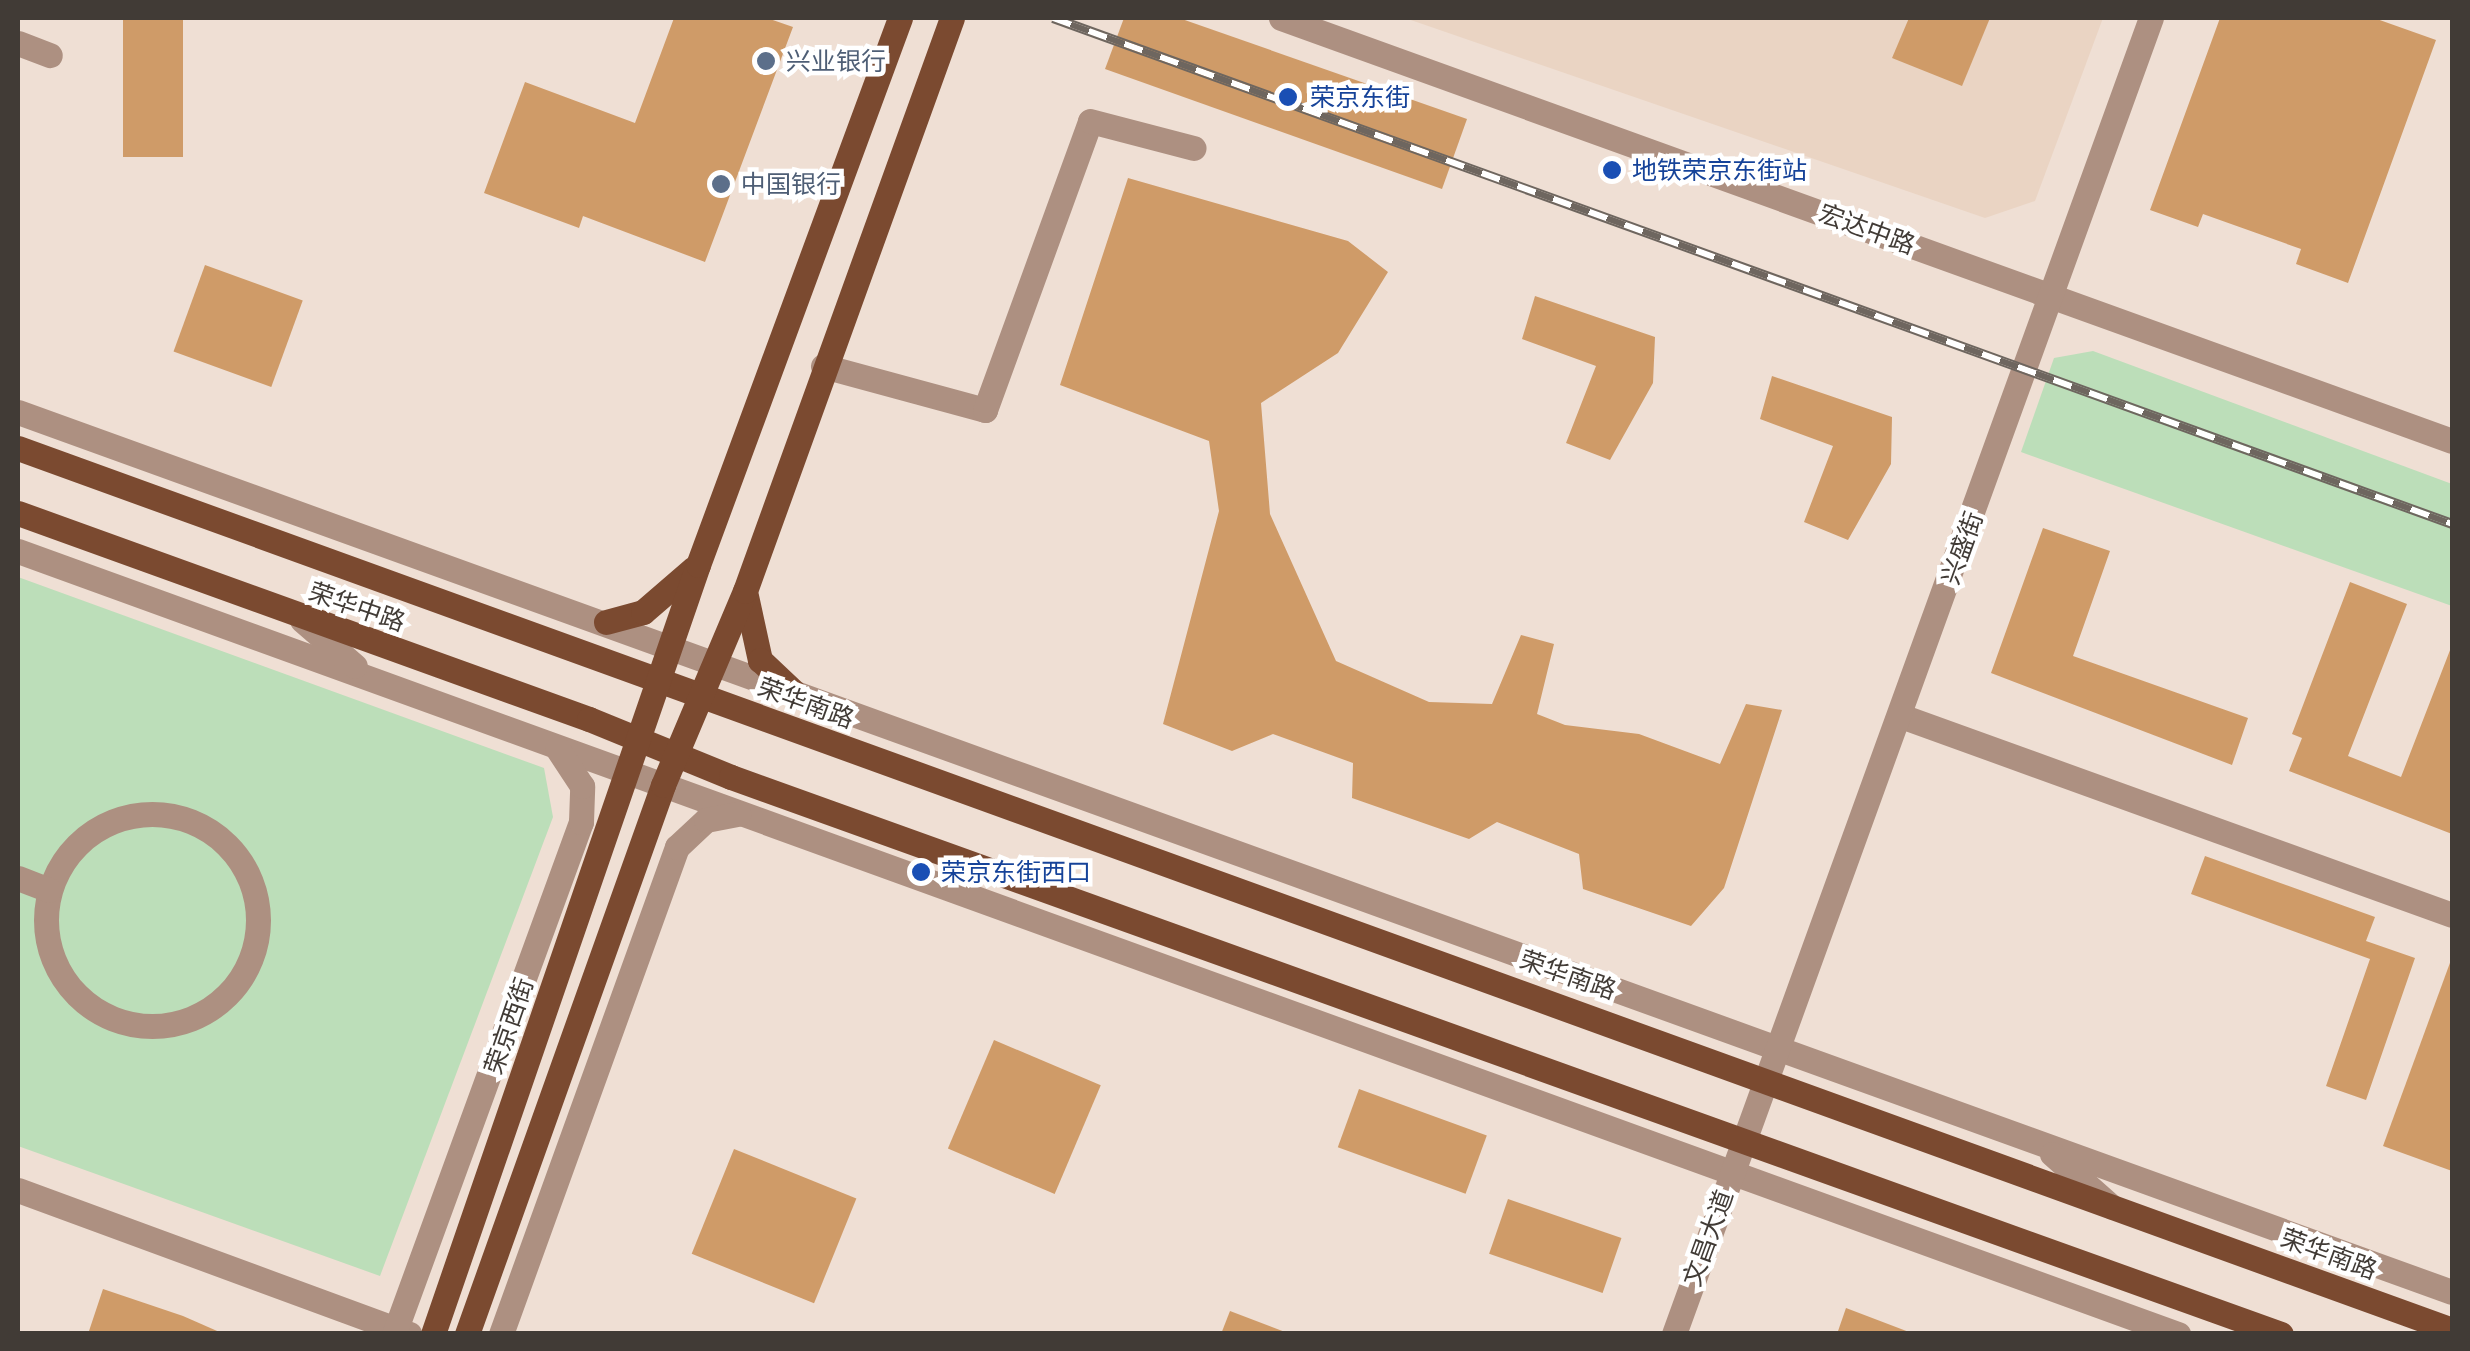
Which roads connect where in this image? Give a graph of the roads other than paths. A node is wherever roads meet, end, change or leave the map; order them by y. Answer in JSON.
{"nodes":[{"id":1,"x":900,"y":18,"type":"edge"},
{"id":2,"x":952,"y":18,"type":"edge"},
{"id":3,"x":1281,"y":18,"type":"edge"},
{"id":4,"x":2151,"y":18,"type":"edge"},
{"id":5,"x":18,"y":43,"type":"edge"},
{"id":6,"x":50,"y":55,"type":"dead end"},
{"id":7,"x":1194,"y":148,"type":"dead end"},
{"id":8,"x":2054,"y":297,"type":"junction"},
{"id":9,"x":824,"y":366,"type":"junction"},
{"id":10,"x":18,"y":412,"type":"edge"},
{"id":11,"x":2452,"y":441,"type":"edge"},
{"id":12,"x":18,"y":448,"type":"edge"},
{"id":13,"x":18,"y":513,"type":"edge"},
{"id":14,"x":18,"y":550,"type":"edge"},
{"id":15,"x":698,"y":565,"type":"junction"},
{"id":16,"x":746,"y":592,"type":"junction"},
{"id":17,"x":302,"y":620,"type":"junction"},
{"id":18,"x":606,"y":622,"type":"junction"},
{"id":19,"x":673,"y":647,"type":"junction"},
{"id":20,"x":715,"y":663,"type":"junction"},
{"id":21,"x":366,"y":676,"type":"junction"},
{"id":22,"x":663,"y":681,"type":"junction"},
{"id":23,"x":702,"y":696,"type":"junction"},
{"id":24,"x":799,"y":697,"type":"junction"},
{"id":25,"x":1901,"y":716,"type":"junction"},
{"id":26,"x":642,"y":739,"type":"junction"},
{"id":27,"x":553,"y":744,"type":"junction"},
{"id":28,"x":677,"y":754,"type":"junction"},
{"id":29,"x":1000,"y":769,"type":"junction"},
{"id":30,"x":630,"y":774,"type":"junction"},
{"id":31,"x":663,"y":785,"type":"junction"},
{"id":32,"x":742,"y":814,"type":"junction"},
{"id":33,"x":1062,"y":827,"type":"junction"},
{"id":34,"x":18,"y":878,"type":"edge"},
{"id":35,"x":49,"y":890,"type":"junction"},
{"id":36,"x":2452,"y":916,"type":"edge"},
{"id":37,"x":1422,"y":1026,"type":"junction"},
{"id":38,"x":1777,"y":1044,"type":"junction"},
{"id":39,"x":1766,"y":1076,"type":"junction"},
{"id":40,"x":1486,"y":1083,"type":"junction"},
{"id":41,"x":1742,"y":1142,"type":"junction"},
{"id":42,"x":2041,"y":1145,"type":"junction"},
{"id":43,"x":1732,"y":1171,"type":"junction"},
{"id":44,"x":18,"y":1190,"type":"edge"},
{"id":45,"x":2112,"y":1207,"type":"junction"},
{"id":46,"x":2452,"y":1292,"type":"edge"},
{"id":47,"x":2452,"y":1330,"type":"edge"},
{"id":48,"x":400,"y":1332,"type":"edge"},
{"id":49,"x":433,"y":1334,"type":"edge"},
{"id":50,"x":467,"y":1334,"type":"edge"},
{"id":51,"x":502,"y":1334,"type":"edge"},
{"id":52,"x":1674,"y":1334,"type":"edge"},
{"id":53,"x":2178,"y":1334,"type":"edge"},
{"id":54,"x":2281,"y":1334,"type":"edge"}],
"edges":[{"from":1,"to":15,"type":"main road"},
{"from":2,"to":9,"type":"main road"},
{"from":3,"to":8,"type":"street","name":"宏达中路"},
{"from":4,"to":8,"type":"street","name":"兴盛街"},
{"from":5,"to":6,"type":"street"},
{"from":7,"to":9,"type":"street"},
{"from":8,"to":11,"type":"street","name":"宏达中路"},
{"from":8,"to":25,"type":"street","name":"兴盛街"},
{"from":9,"to":16,"type":"main road"},
{"from":10,"to":18,"type":"street"},
{"from":12,"to":22,"type":"main road","name":"荣华中路"},
{"from":13,"to":17,"type":"main road","name":"荣华中路"},
{"from":14,"to":21,"type":"street"},
{"from":15,"to":18,"type":"main road"},
{"from":15,"to":19,"type":"main road"},
{"from":16,"to":20,"type":"main road"},
{"from":16,"to":24,"type":"main road"},
{"from":17,"to":21,"type":"street"},
{"from":17,"to":26,"type":"main road","name":"荣华中路"},
{"from":18,"to":19,"type":"street"},
{"from":19,"to":20,"type":"street"},
{"from":19,"to":22,"type":"main road"},
{"from":20,"to":23,"type":"main road"},
{"from":20,"to":24,"type":"street"},
{"from":21,"to":27,"type":"street"},
{"from":22,"to":23,"type":"main road","name":"荣华南路"},
{"from":22,"to":26,"type":"main road","name":"荣京西街"},
{"from":23,"to":28,"type":"main road"},
{"from":23,"to":33,"type":"main road","name":"荣华南路"},
{"from":24,"to":29,"type":"street"},
{"from":25,"to":36,"type":"street"},
{"from":25,"to":38,"type":"street","name":"兴盛街"},
{"from":26,"to":28,"type":"main road","name":"荣华中路"},
{"from":26,"to":30,"type":"main road","name":"荣京西街"},
{"from":27,"to":30,"type":"street"},
{"from":27,"to":48,"type":"street"},
{"from":28,"to":31,"type":"main road"},
{"from":28,"to":37,"type":"main road"},
{"from":29,"to":33,"type":"street"},
{"from":29,"to":38,"type":"street"},
{"from":30,"to":31,"type":"street"},
{"from":30,"to":49,"type":"main road","name":"荣京西街"},
{"from":31,"to":32,"type":"street"},
{"from":31,"to":50,"type":"main road"},
{"from":32,"to":40,"type":"street"},
{"from":32,"to":51,"type":"street"},
{"from":33,"to":39,"type":"main road","name":"荣华南路"},
{"from":34,"to":35,"type":"street"},
{"from":35,"to":35,"type":"street"},
{"from":37,"to":40,"type":"street"},
{"from":37,"to":41,"type":"main road"},
{"from":38,"to":39,"type":"street","name":"兴盛街"},
{"from":38,"to":42,"type":"street"},
{"from":39,"to":41,"type":"street","name":"文昌大道"},
{"from":39,"to":45,"type":"main road","name":"荣华南路"},
{"from":40,"to":43,"type":"street"},
{"from":41,"to":43,"type":"street","name":"文昌大道"},
{"from":41,"to":54,"type":"main road"},
{"from":42,"to":45,"type":"street"},
{"from":42,"to":46,"type":"street"},
{"from":43,"to":52,"type":"street","name":"文昌大道"},
{"from":43,"to":53,"type":"street"},
{"from":44,"to":48,"type":"street"},
{"from":45,"to":47,"type":"main road","name":"荣华南路"}]}
